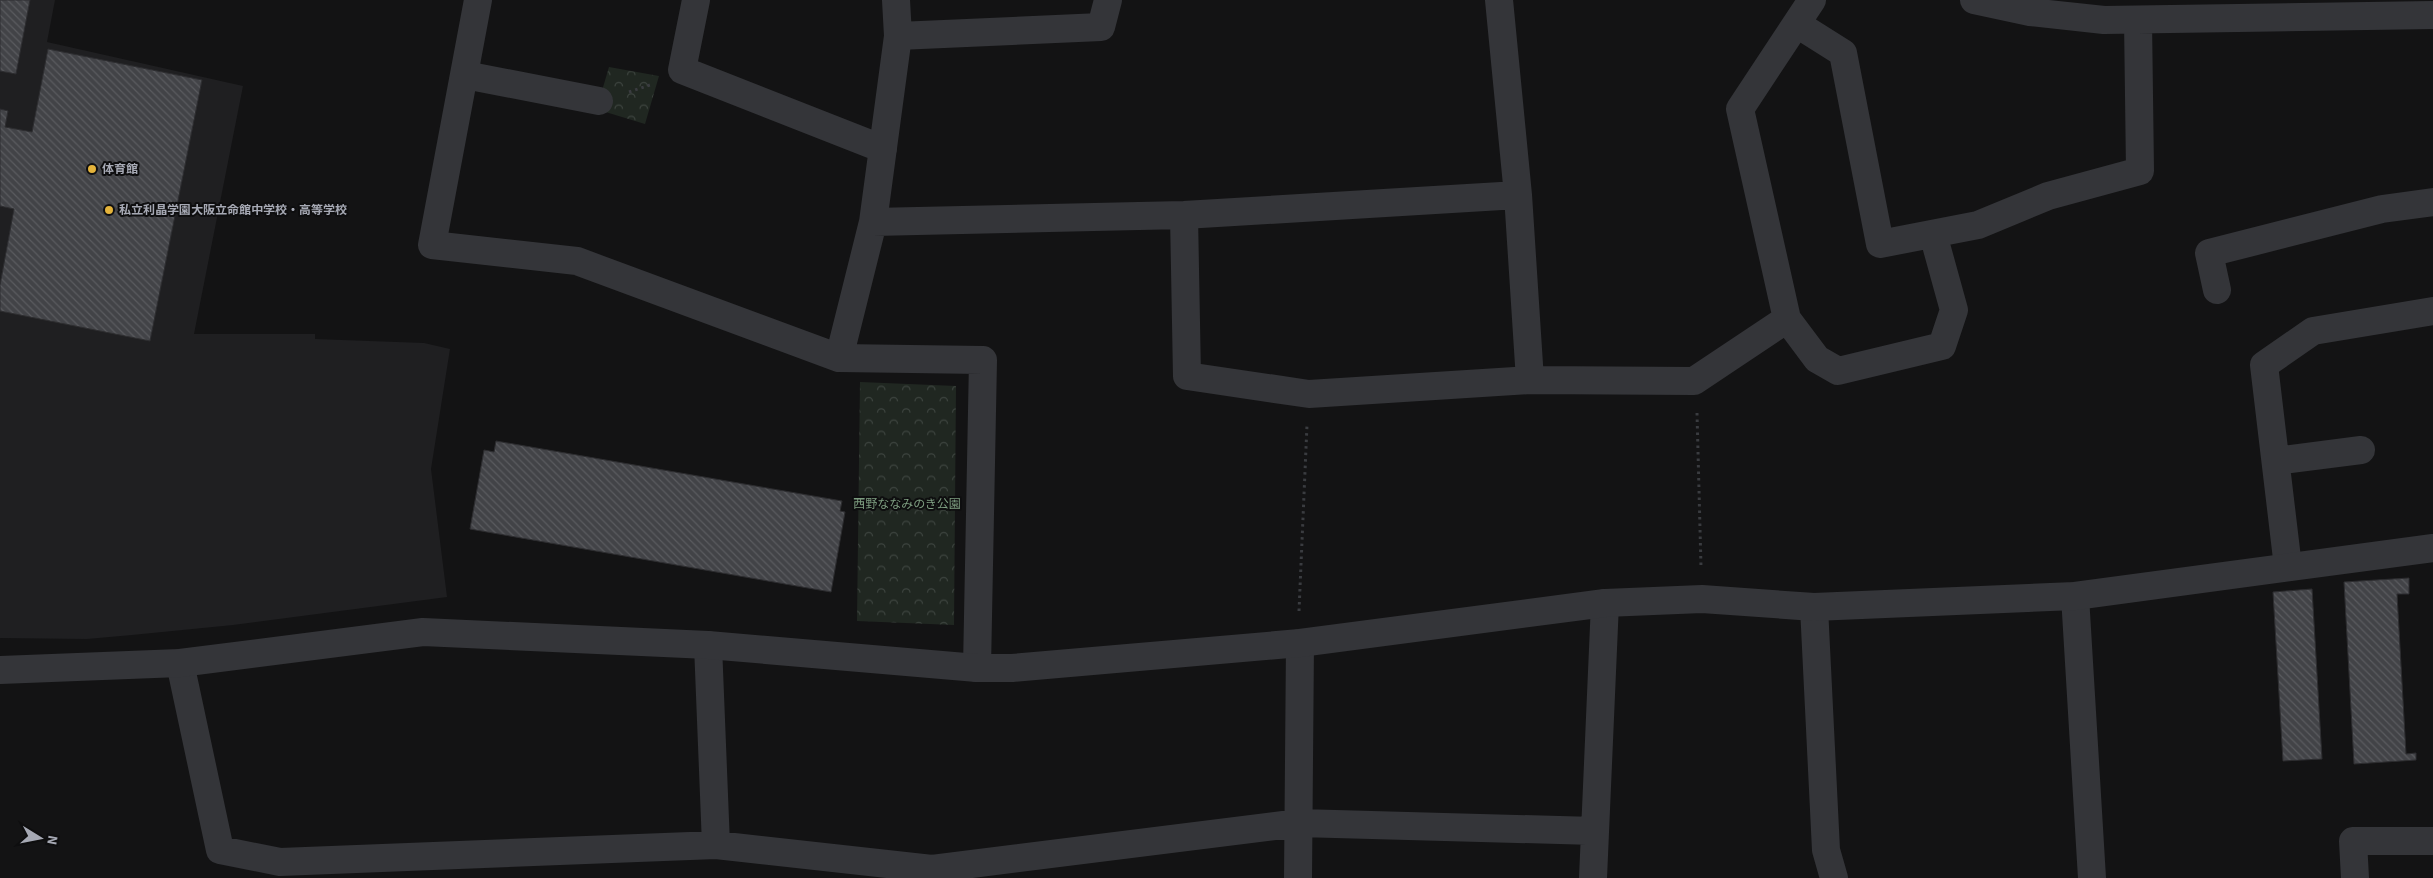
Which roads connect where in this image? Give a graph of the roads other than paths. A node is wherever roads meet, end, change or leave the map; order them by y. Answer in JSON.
{"nodes":[{"id":1,"x":478,"y":0,"type":"edge"},
{"id":2,"x":696,"y":0,"type":"edge"},
{"id":3,"x":896,"y":0,"type":"edge"},
{"id":4,"x":1108,"y":0,"type":"edge"},
{"id":5,"x":1499,"y":0,"type":"edge"},
{"id":6,"x":1812,"y":0,"type":"edge"},
{"id":7,"x":1974,"y":0,"type":"edge"},
{"id":8,"x":2433,"y":15,"type":"edge"},
{"id":9,"x":2138,"y":20,"type":"junction"},
{"id":10,"x":1797,"y":24,"type":"junction"},
{"id":11,"x":898,"y":36,"type":"junction"},
{"id":12,"x":465,"y":75,"type":"junction"},
{"id":13,"x":612,"y":97,"type":"road end"},
{"id":14,"x":883,"y":149,"type":"junction"},
{"id":15,"x":1518,"y":195,"type":"junction"},
{"id":16,"x":2433,"y":202,"type":"edge"},
{"id":17,"x":1184,"y":214,"type":"junction"},
{"id":18,"x":873,"y":222,"type":"junction"},
{"id":19,"x":1933,"y":234,"type":"junction"},
{"id":20,"x":2216,"y":290,"type":"dead end"},
{"id":21,"x":2433,"y":311,"type":"edge"},
{"id":22,"x":1787,"y":319,"type":"junction"},
{"id":23,"x":839,"y":358,"type":"junction"},
{"id":24,"x":1530,"y":380,"type":"junction"},
{"id":25,"x":2361,"y":450,"type":"dead end"},
{"id":26,"x":2276,"y":461,"type":"junction"},
{"id":27,"x":2433,"y":548,"type":"edge"},
{"id":28,"x":2288,"y":567,"type":"junction"},
{"id":29,"x":2075,"y":596,"type":"junction"},
{"id":30,"x":1604,"y":603,"type":"junction"},
{"id":31,"x":1814,"y":607,"type":"junction"},
{"id":32,"x":1300,"y":643,"type":"junction"},
{"id":33,"x":708,"y":645,"type":"junction"},
{"id":34,"x":180,"y":663,"type":"junction"},
{"id":35,"x":977,"y":668,"type":"junction"},
{"id":36,"x":0,"y":670,"type":"edge"},
{"id":37,"x":1299,"y":823,"type":"junction"},
{"id":38,"x":1595,"y":831,"type":"junction"},
{"id":39,"x":2433,"y":841,"type":"edge"},
{"id":40,"x":716,"y":845,"type":"junction"},
{"id":41,"x":1298,"y":878,"type":"edge"},
{"id":42,"x":1593,"y":878,"type":"edge"},
{"id":43,"x":1834,"y":878,"type":"edge"},
{"id":44,"x":2092,"y":878,"type":"edge"},
{"id":45,"x":2356,"y":878,"type":"edge"}],
"edges":[{"from":1,"to":12,"type":"street"},
{"from":2,"to":14,"type":"street"},
{"from":3,"to":11,"type":"street"},
{"from":4,"to":11,"type":"street"},
{"from":5,"to":15,"type":"street"},
{"from":6,"to":10,"type":"street"},
{"from":7,"to":9,"type":"street"},
{"from":8,"to":9,"type":"street"},
{"from":9,"to":19,"type":"street"},
{"from":10,"to":19,"type":"street"},
{"from":10,"to":22,"type":"street"},
{"from":11,"to":14,"type":"street"},
{"from":12,"to":13,"type":"street"},
{"from":12,"to":23,"type":"street"},
{"from":14,"to":18,"type":"street"},
{"from":15,"to":17,"type":"street"},
{"from":15,"to":24,"type":"street"},
{"from":16,"to":20,"type":"street"},
{"from":17,"to":18,"type":"street"},
{"from":17,"to":24,"type":"street"},
{"from":18,"to":23,"type":"street"},
{"from":19,"to":22,"type":"street"},
{"from":21,"to":26,"type":"street"},
{"from":22,"to":24,"type":"street"},
{"from":23,"to":35,"type":"street"},
{"from":25,"to":26,"type":"street"},
{"from":26,"to":28,"type":"street"},
{"from":27,"to":28,"type":"street"},
{"from":28,"to":29,"type":"street"},
{"from":29,"to":31,"type":"street"},
{"from":29,"to":44,"type":"street"},
{"from":30,"to":31,"type":"street"},
{"from":30,"to":32,"type":"street"},
{"from":30,"to":38,"type":"street"},
{"from":31,"to":43,"type":"street"},
{"from":32,"to":35,"type":"street"},
{"from":32,"to":37,"type":"street"},
{"from":33,"to":34,"type":"street"},
{"from":33,"to":35,"type":"street"},
{"from":33,"to":40,"type":"street"},
{"from":34,"to":36,"type":"street"},
{"from":34,"to":40,"type":"street"},
{"from":37,"to":38,"type":"street"},
{"from":37,"to":40,"type":"street"},
{"from":37,"to":41,"type":"street"},
{"from":38,"to":42,"type":"street"},
{"from":39,"to":45,"type":"street"}]}
